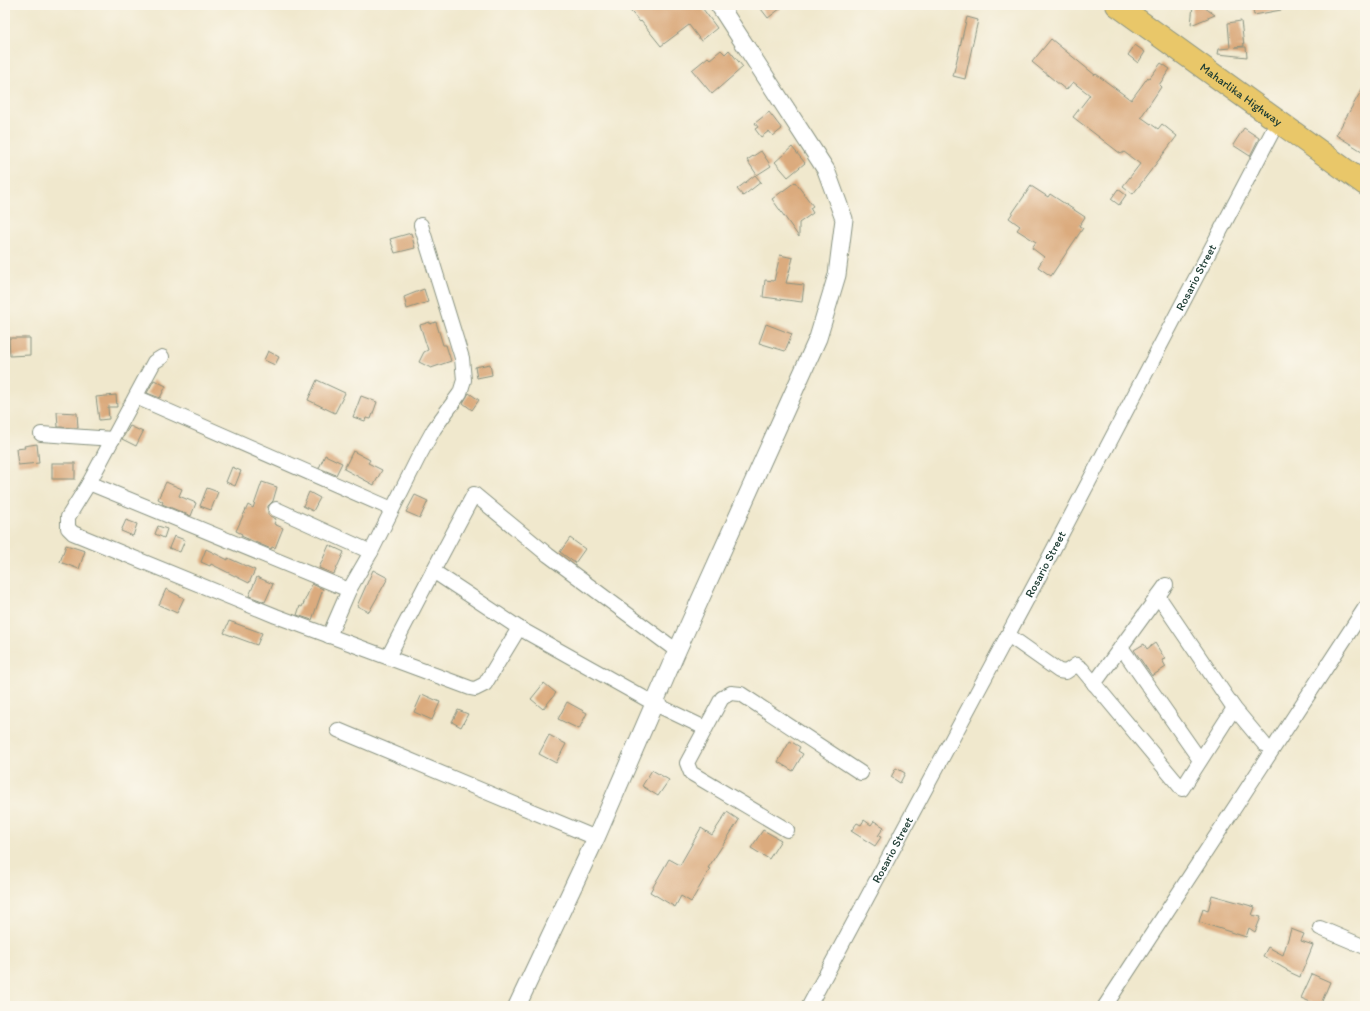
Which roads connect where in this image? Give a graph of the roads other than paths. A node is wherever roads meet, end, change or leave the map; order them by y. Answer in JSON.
{"nodes":[{"id":1,"x":719,"y":5,"type":"edge"},
{"id":2,"x":1117,"y":5,"type":"edge"},
{"id":3,"x":1278,"y":121,"type":"junction"},
{"id":4,"x":1365,"y":184,"type":"edge"},
{"id":5,"x":421,"y":225,"type":"dead end"},
{"id":6,"x":162,"y":358,"type":"dead end"},
{"id":7,"x":136,"y":397,"type":"junction"},
{"id":8,"x":41,"y":434,"type":"dead end"},
{"id":9,"x":113,"y":439,"type":"junction"},
{"id":10,"x":89,"y":484,"type":"junction"},
{"id":11,"x":276,"y":509,"type":"dead end"},
{"id":12,"x":392,"y":509,"type":"junction"},
{"id":13,"x":371,"y":552,"type":"junction"},
{"id":14,"x":433,"y":571,"type":"junction"},
{"id":15,"x":1166,"y":584,"type":"dead end"},
{"id":16,"x":349,"y":590,"type":"junction"},
{"id":17,"x":1158,"y":596,"type":"junction"},
{"id":18,"x":1365,"y":608,"type":"edge"},
{"id":19,"x":519,"y":628,"type":"junction"},
{"id":20,"x":1008,"y":635,"type":"junction"},
{"id":21,"x":329,"y":636,"type":"junction"},
{"id":22,"x":1121,"y":647,"type":"junction"},
{"id":23,"x":677,"y":651,"type":"junction"},
{"id":24,"x":388,"y":657,"type":"junction"},
{"id":25,"x":1094,"y":684,"type":"junction"},
{"id":26,"x":655,"y":704,"type":"junction"},
{"id":27,"x":1234,"y":708,"type":"junction"},
{"id":28,"x":705,"y":728,"type":"junction"},
{"id":29,"x":338,"y":730,"type":"dead end"},
{"id":30,"x":1264,"y":744,"type":"dead end"},
{"id":31,"x":1200,"y":760,"type":"junction"},
{"id":32,"x":861,"y":773,"type":"dead end"},
{"id":33,"x":787,"y":830,"type":"dead end"},
{"id":34,"x":596,"y":838,"type":"junction"},
{"id":35,"x":1320,"y":928,"type":"dead end"},
{"id":36,"x":1365,"y":947,"type":"edge"},
{"id":37,"x":517,"y":1006,"type":"edge"},
{"id":38,"x":809,"y":1006,"type":"edge"},
{"id":39,"x":1105,"y":1006,"type":"edge"}],
"edges":[{"from":1,"to":23,"type":"street"},
{"from":2,"to":3,"type":"highway","name":"Maharlika Highway"},
{"from":3,"to":4,"type":"highway","name":"Maharlika Highway"},
{"from":3,"to":20,"type":"street","name":"Rosario Street"},
{"from":5,"to":12,"type":"street"},
{"from":6,"to":7,"type":"street"},
{"from":7,"to":9,"type":"street"},
{"from":7,"to":12,"type":"street"},
{"from":8,"to":9,"type":"street"},
{"from":9,"to":10,"type":"street"},
{"from":10,"to":16,"type":"street"},
{"from":10,"to":21,"type":"street"},
{"from":11,"to":13,"type":"street"},
{"from":12,"to":13,"type":"street"},
{"from":13,"to":16,"type":"street"},
{"from":14,"to":19,"type":"street"},
{"from":14,"to":23,"type":"street"},
{"from":14,"to":24,"type":"street"},
{"from":15,"to":17,"type":"street"},
{"from":16,"to":21,"type":"street"},
{"from":17,"to":22,"type":"street"},
{"from":17,"to":27,"type":"street"},
{"from":18,"to":39,"type":"street"},
{"from":19,"to":24,"type":"street"},
{"from":19,"to":26,"type":"street"},
{"from":20,"to":25,"type":"street"},
{"from":20,"to":38,"type":"street","name":"Rosario Street"},
{"from":21,"to":24,"type":"street"},
{"from":22,"to":25,"type":"street"},
{"from":22,"to":31,"type":"street"},
{"from":23,"to":26,"type":"street"},
{"from":25,"to":31,"type":"street"},
{"from":26,"to":28,"type":"street"},
{"from":26,"to":34,"type":"street"},
{"from":27,"to":30,"type":"street"},
{"from":27,"to":31,"type":"street"},
{"from":28,"to":32,"type":"street"},
{"from":28,"to":33,"type":"street"},
{"from":29,"to":34,"type":"street"},
{"from":34,"to":37,"type":"street"},
{"from":35,"to":36,"type":"street"}]}
